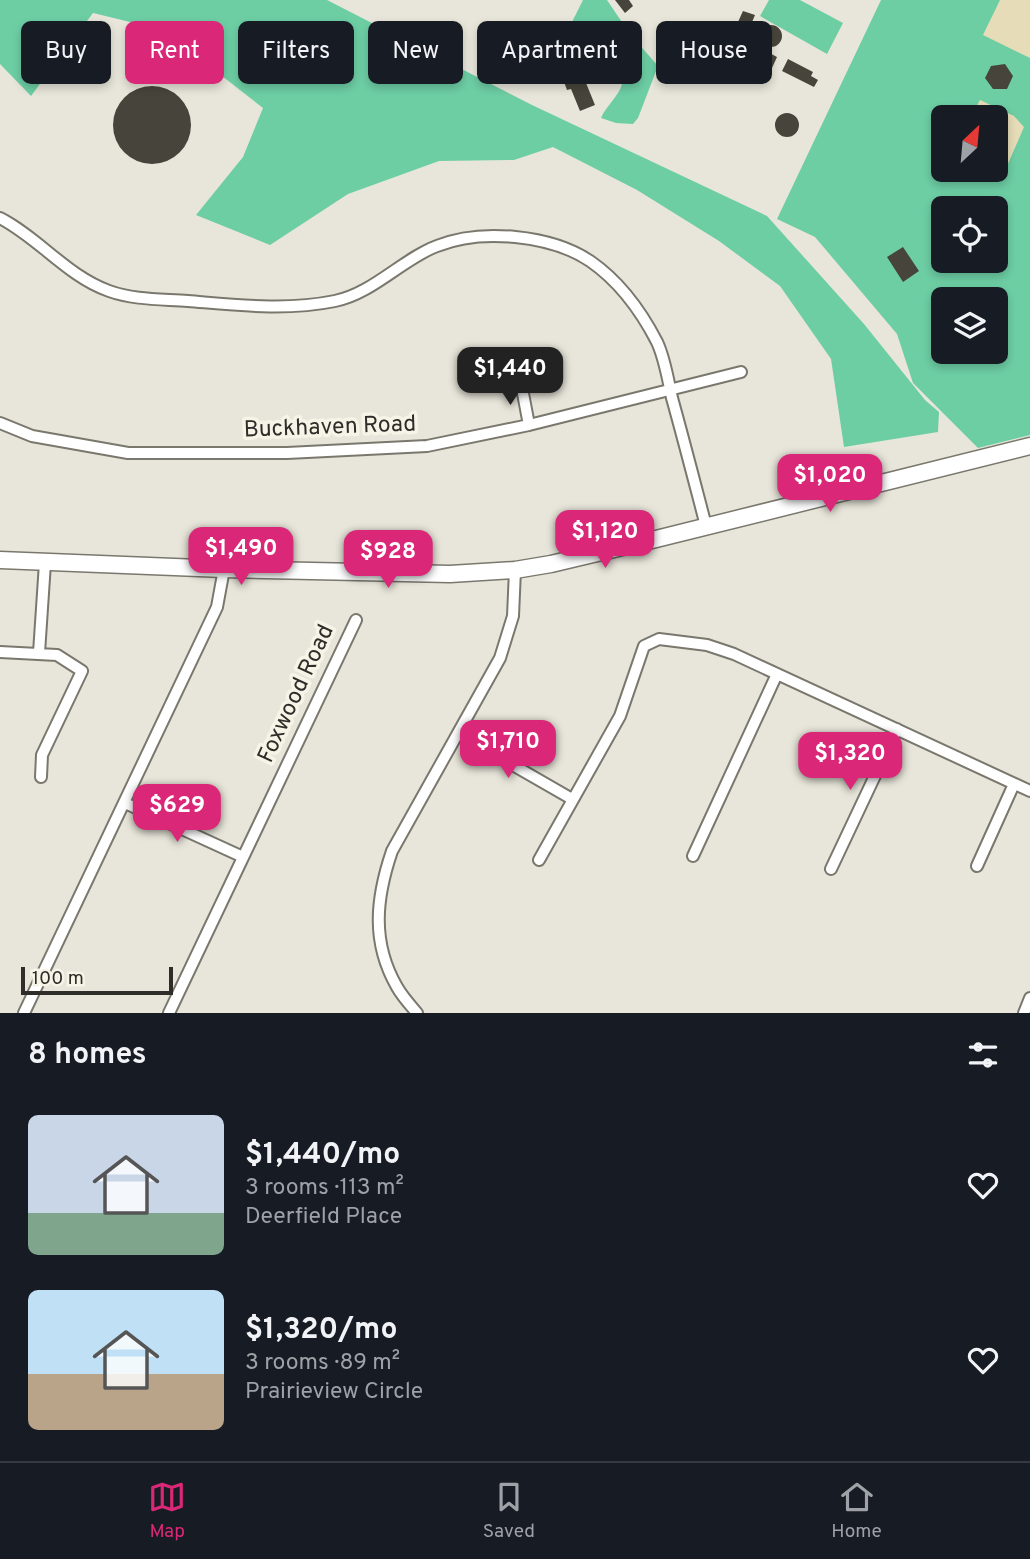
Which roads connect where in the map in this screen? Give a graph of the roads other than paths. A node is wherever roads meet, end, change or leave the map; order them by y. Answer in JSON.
{"nodes":[{"id":1,"x":0,"y":218,"type":"edge"},
{"id":2,"x":741,"y":372,"type":"dead end"},
{"id":3,"x":521,"y":383,"type":"dead end"},
{"id":4,"x":670,"y":389,"type":"junction"},
{"id":5,"x":0,"y":423,"type":"edge"},
{"id":6,"x":529,"y":425,"type":"junction"},
{"id":7,"x":1030,"y":446,"type":"edge"},
{"id":8,"x":706,"y":526,"type":"junction"},
{"id":9,"x":0,"y":560,"type":"edge"},
{"id":10,"x":45,"y":563,"type":"junction"},
{"id":11,"x":224,"y":569,"type":"junction"},
{"id":12,"x":515,"y":570,"type":"junction"},
{"id":13,"x":356,"y":620,"type":"dead end"},
{"id":14,"x":0,"y":652,"type":"edge"},
{"id":15,"x":39,"y":653,"type":"junction"},
{"id":16,"x":777,"y":674,"type":"junction"},
{"id":17,"x":897,"y":729,"type":"junction"},
{"id":18,"x":459,"y":734,"type":"junction"},
{"id":19,"x":41,"y":777,"type":"dead end"},
{"id":20,"x":1014,"y":784,"type":"junction"},
{"id":21,"x":1030,"y":791,"type":"edge"},
{"id":22,"x":572,"y":799,"type":"junction"},
{"id":23,"x":125,"y":803,"type":"junction"},
{"id":24,"x":693,"y":856,"type":"dead end"},
{"id":25,"x":243,"y":857,"type":"junction"},
{"id":26,"x":539,"y":860,"type":"dead end"},
{"id":27,"x":977,"y":866,"type":"dead end"},
{"id":28,"x":831,"y":869,"type":"dead end"},
{"id":29,"x":1030,"y":998,"type":"edge"},
{"id":30,"x":24,"y":1013,"type":"edge"},
{"id":31,"x":169,"y":1013,"type":"edge"},
{"id":32,"x":416,"y":1013,"type":"edge"},
{"id":33,"x":1024,"y":1013,"type":"edge"}],
"edges":[{"from":1,"to":4,"type":"street"},
{"from":2,"to":4,"type":"street","name":"Buckhaven Road"},
{"from":3,"to":6,"type":"street"},
{"from":4,"to":6,"type":"street","name":"Buckhaven Road"},
{"from":4,"to":8,"type":"street"},
{"from":5,"to":6,"type":"street","name":"Buckhaven Road"},
{"from":7,"to":8,"type":"street"},
{"from":8,"to":12,"type":"street"},
{"from":9,"to":10,"type":"street"},
{"from":10,"to":11,"type":"street"},
{"from":10,"to":15,"type":"street"},
{"from":11,"to":12,"type":"street"},
{"from":11,"to":23,"type":"street"},
{"from":12,"to":18,"type":"street"},
{"from":13,"to":25,"type":"street","name":"Foxwood Road"},
{"from":14,"to":15,"type":"street"},
{"from":15,"to":19,"type":"street"},
{"from":16,"to":17,"type":"street"},
{"from":16,"to":22,"type":"street"},
{"from":16,"to":24,"type":"street"},
{"from":17,"to":20,"type":"street"},
{"from":17,"to":28,"type":"street"},
{"from":18,"to":22,"type":"street"},
{"from":18,"to":32,"type":"street"},
{"from":20,"to":21,"type":"street"},
{"from":20,"to":27,"type":"street"},
{"from":22,"to":26,"type":"street"},
{"from":23,"to":25,"type":"street"},
{"from":23,"to":30,"type":"street"},
{"from":25,"to":31,"type":"street","name":"Foxwood Road"},
{"from":29,"to":33,"type":"street"}]}
